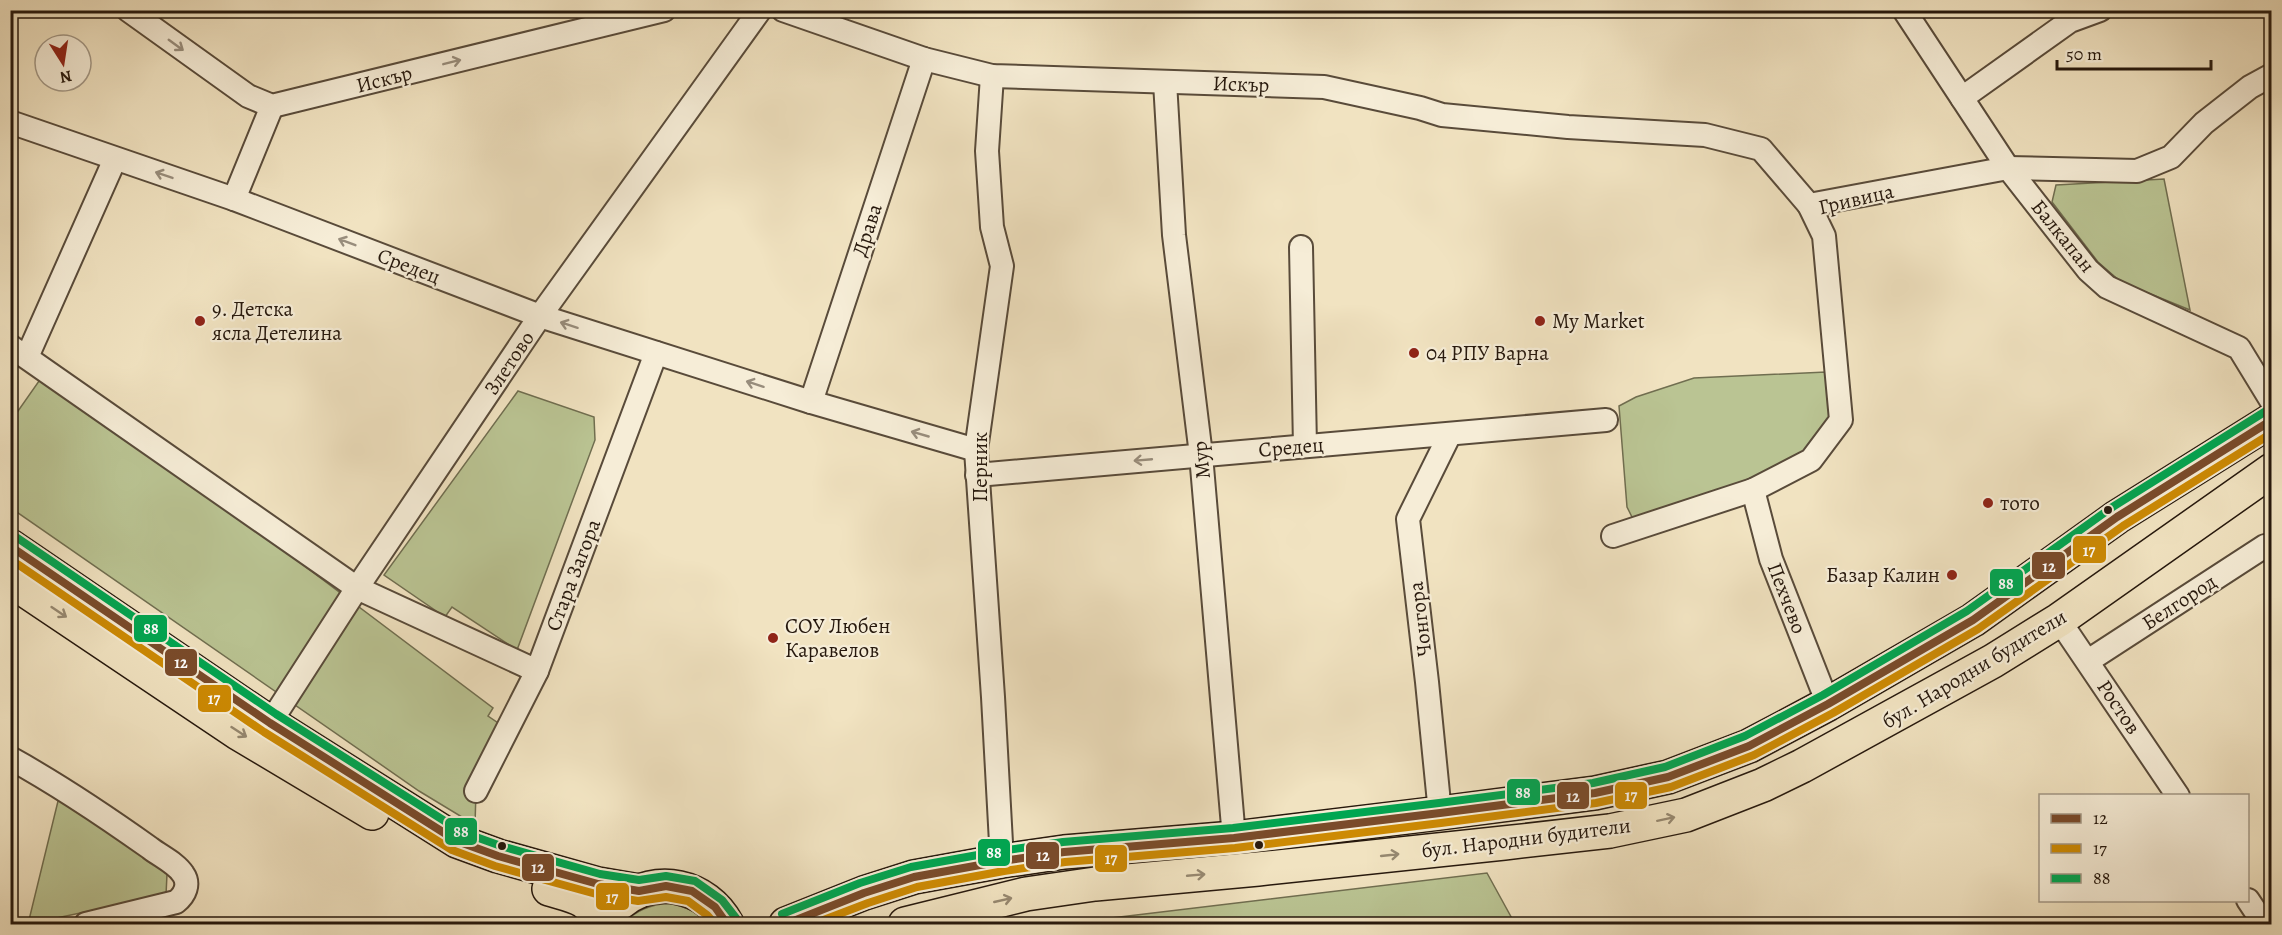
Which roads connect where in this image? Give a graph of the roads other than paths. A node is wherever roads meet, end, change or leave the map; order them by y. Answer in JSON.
{"nodes":[{"id":1,"x":129,"y":10,"type":"edge"},
{"id":2,"x":664,"y":10,"type":"edge"},
{"id":3,"x":760,"y":10,"type":"edge"},
{"id":4,"x":783,"y":10,"type":"edge"},
{"id":5,"x":1904,"y":10,"type":"edge"},
{"id":6,"x":2100,"y":10,"type":"edge"},
{"id":7,"x":924,"y":58,"type":"junction"},
{"id":8,"x":2271,"y":75,"type":"edge"},
{"id":9,"x":992,"y":76,"type":"junction"},
{"id":10,"x":1165,"y":82,"type":"junction"},
{"id":11,"x":1962,"y":98,"type":"junction"},
{"id":12,"x":272,"y":106,"type":"junction"},
{"id":13,"x":10,"y":122,"type":"edge"},
{"id":14,"x":115,"y":159,"type":"junction"},
{"id":15,"x":2008,"y":168,"type":"junction"},
{"id":16,"x":234,"y":199,"type":"junction"},
{"id":17,"x":1809,"y":206,"type":"junction"},
{"id":18,"x":1301,"y":247,"type":"dead end"},
{"id":19,"x":540,"y":316,"type":"junction"},
{"id":20,"x":19,"y":351,"type":"edge"},
{"id":21,"x":656,"y":353,"type":"junction"},
{"id":22,"x":811,"y":402,"type":"junction"},
{"id":23,"x":2271,"y":402,"type":"edge"},
{"id":24,"x":1606,"y":420,"type":"dead end"},
{"id":25,"x":2271,"y":420,"type":"edge"},
{"id":26,"x":1450,"y":434,"type":"junction"},
{"id":27,"x":1305,"y":446,"type":"junction"},
{"id":28,"x":976,"y":450,"type":"junction"},
{"id":29,"x":1201,"y":455,"type":"junction"},
{"id":30,"x":2271,"y":470,"type":"edge"},
{"id":31,"x":977,"y":475,"type":"junction"},
{"id":32,"x":1753,"y":490,"type":"junction"},
{"id":33,"x":1613,"y":536,"type":"dead end"},
{"id":34,"x":2271,"y":545,"type":"edge"},
{"id":35,"x":10,"y":546,"type":"edge"},
{"id":36,"x":10,"y":580,"type":"edge"},
{"id":37,"x":357,"y":588,"type":"junction"},
{"id":38,"x":2059,"y":620,"type":"junction"},
{"id":39,"x":2088,"y":661,"type":"junction"},
{"id":40,"x":537,"y":671,"type":"junction"},
{"id":41,"x":1828,"y":704,"type":"junction"},
{"id":42,"x":270,"y":723,"type":"junction"},
{"id":43,"x":10,"y":758,"type":"edge"},
{"id":44,"x":476,"y":791,"type":"dead end"},
{"id":45,"x":2177,"y":794,"type":"edge"},
{"id":46,"x":1440,"y":813,"type":"junction"},
{"id":47,"x":1234,"y":838,"type":"junction"},
{"id":48,"x":1002,"y":861,"type":"junction"},
{"id":49,"x":639,"y":891,"type":"junction"},
{"id":50,"x":2248,"y":902,"type":"edge"},
{"id":51,"x":86,"y":924,"type":"edge"},
{"id":52,"x":602,"y":924,"type":"edge"},
{"id":53,"x":727,"y":924,"type":"edge"},
{"id":54,"x":786,"y":924,"type":"edge"},
{"id":55,"x":905,"y":924,"type":"edge"},
{"id":56,"x":2264,"y":924,"type":"edge"}],
"edges":[{"from":1,"to":12,"type":"street","one_way":true},
{"from":12,"to":2,"type":"street","name":"Искър","one_way":true},
{"from":3,"to":19,"type":"street","name":"Злетово"},
{"from":4,"to":7,"type":"street","name":"Искър"},
{"from":5,"to":11,"type":"street","name":"Балкапан"},
{"from":6,"to":11,"type":"street"},
{"from":7,"to":9,"type":"street","name":"Искър"},
{"from":7,"to":22,"type":"street","name":"Драва"},
{"from":8,"to":15,"type":"street","name":"Гривица"},
{"from":9,"to":10,"type":"street","name":"Искър"},
{"from":9,"to":28,"type":"street","name":"Перник"},
{"from":10,"to":17,"type":"street","name":"Искър"},
{"from":10,"to":29,"type":"street","name":"Мур"},
{"from":11,"to":15,"type":"street","name":"Балкапан"},
{"from":12,"to":16,"type":"street"},
{"from":13,"to":14,"type":"street","name":"Средец"},
{"from":16,"to":14,"type":"street","name":"Средец","one_way":true},
{"from":14,"to":20,"type":"street"},
{"from":15,"to":17,"type":"street","name":"Гривица"},
{"from":15,"to":23,"type":"street","name":"Балкапан"},
{"from":19,"to":16,"type":"street","name":"Средец","one_way":true},
{"from":17,"to":32,"type":"street","name":"Гривица"},
{"from":18,"to":27,"type":"street"},
{"from":21,"to":19,"type":"street","name":"Средец","one_way":true},
{"from":19,"to":37,"type":"street","name":"Злетово"},
{"from":20,"to":37,"type":"street"},
{"from":22,"to":21,"type":"street","name":"Средец","one_way":true},
{"from":21,"to":40,"type":"street","name":"Стара Загора"},
{"from":28,"to":22,"type":"street","name":"Средец","one_way":true},
{"from":24,"to":26,"type":"street","name":"Средец"},
{"from":25,"to":41,"type":"main road","name":"бул. Народни будители"},
{"from":26,"to":27,"type":"street","name":"Средец"},
{"from":26,"to":46,"type":"street","name":"Чонгора"},
{"from":27,"to":29,"type":"street","name":"Средец"},
{"from":28,"to":31,"type":"street","name":"Перник"},
{"from":29,"to":31,"type":"street","name":"Средец","one_way":true},
{"from":29,"to":47,"type":"street","name":"Мур"},
{"from":30,"to":38,"type":"main road","name":"бул. Народни будители"},
{"from":31,"to":48,"type":"street","name":"Перник"},
{"from":32,"to":33,"type":"street","name":"Гривица"},
{"from":32,"to":41,"type":"street","name":"Пехчево"},
{"from":34,"to":39,"type":"street","name":"Белгород"},
{"from":35,"to":42,"type":"main road"},
{"from":36,"to":52,"type":"main road","one_way":true},
{"from":37,"to":40,"type":"street"},
{"from":37,"to":42,"type":"street","name":"Злетово"},
{"from":38,"to":39,"type":"street","name":"Ростов"},
{"from":55,"to":38,"type":"main road","name":"бул. Народни будители","one_way":true},
{"from":39,"to":45,"type":"street","name":"Ростов"},
{"from":40,"to":44,"type":"street","name":"Стара Загора"},
{"from":41,"to":46,"type":"main road","name":"бул. Народни будители"},
{"from":42,"to":49,"type":"main road"},
{"from":43,"to":51,"type":"street"},
{"from":46,"to":47,"type":"main road","name":"бул. Народни будители"},
{"from":47,"to":48,"type":"main road","name":"бул. Народни будители"},
{"from":48,"to":54,"type":"main road","name":"бул. Народни будители"},
{"from":49,"to":52,"type":"main road"},
{"from":49,"to":53,"type":"main road"},
{"from":50,"to":56,"type":"street"}]}
